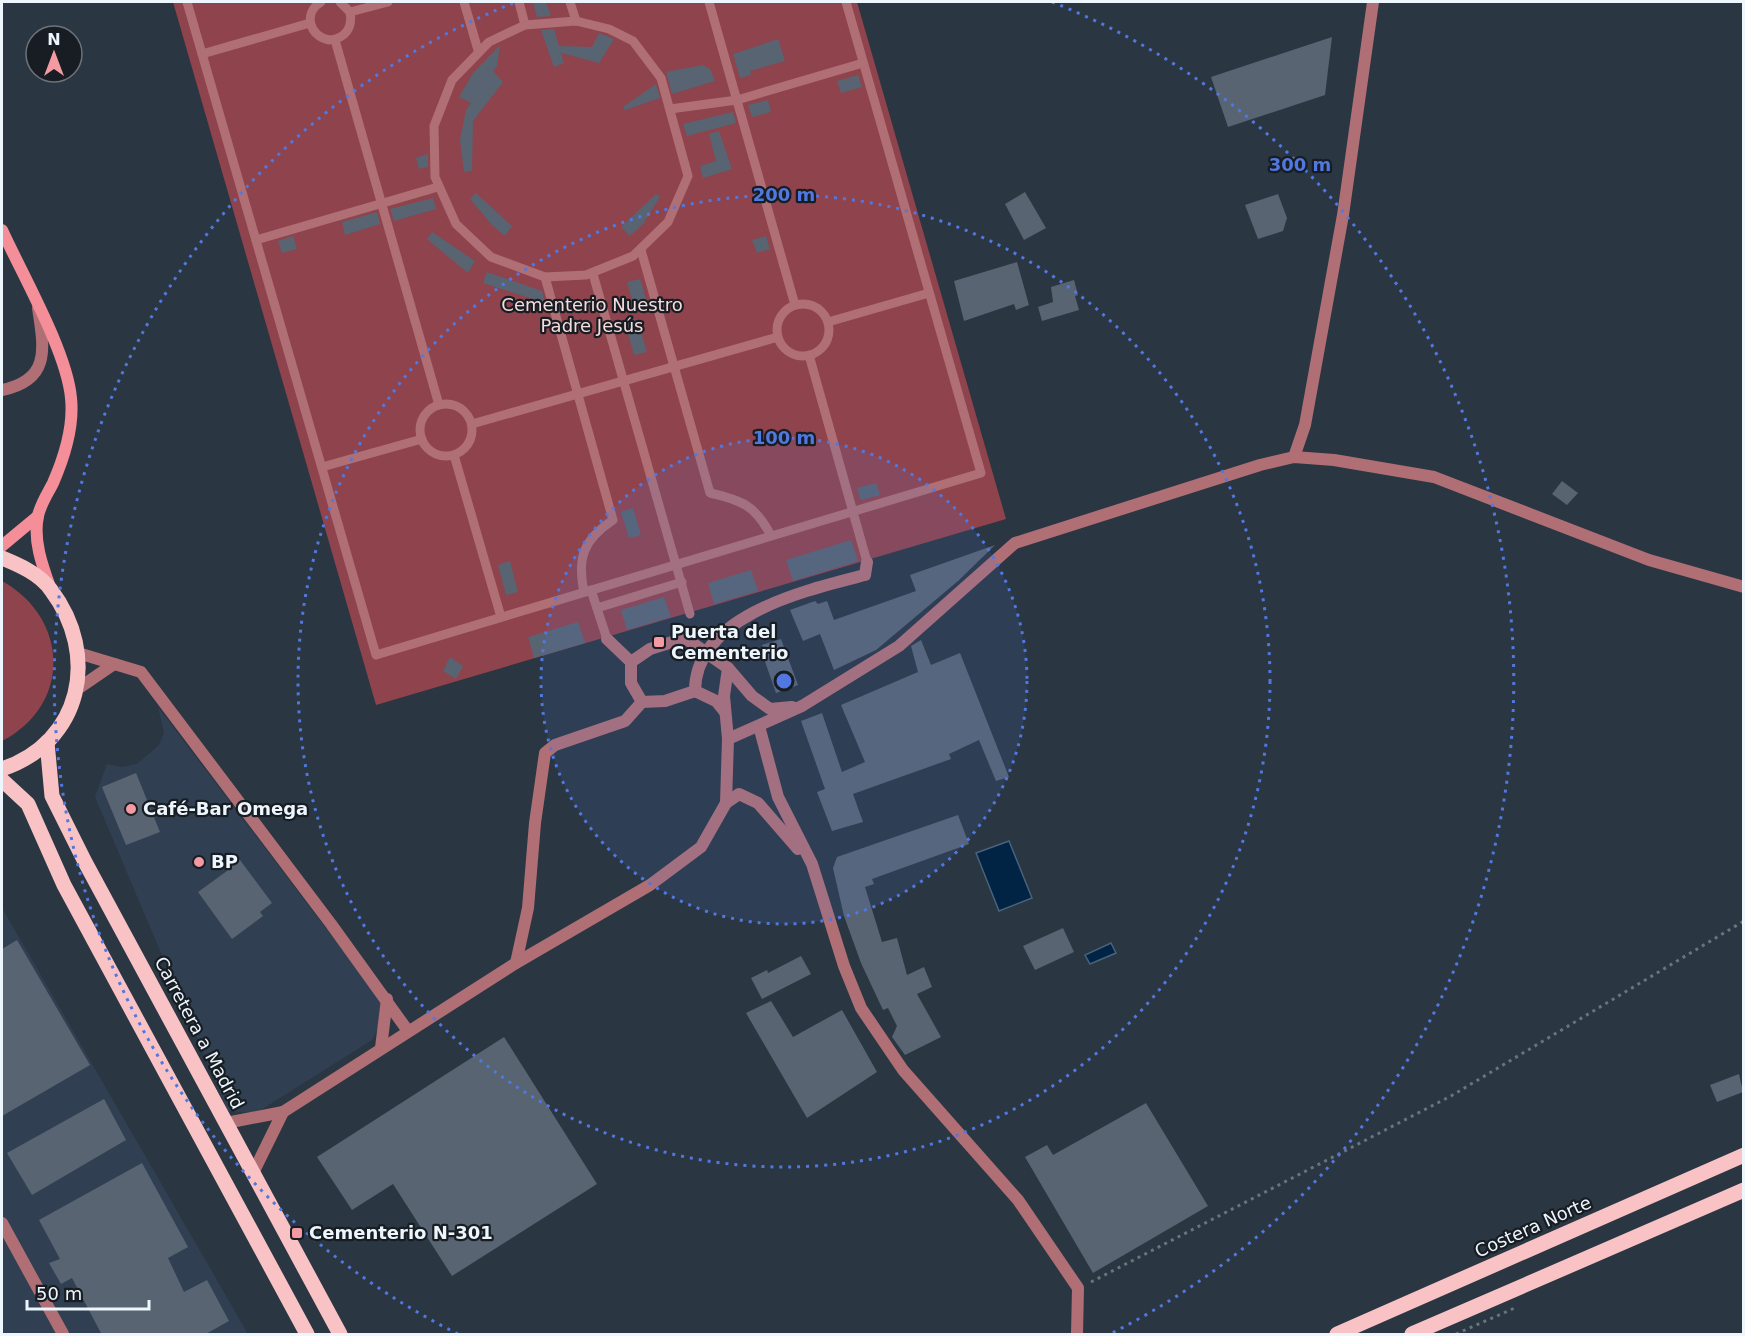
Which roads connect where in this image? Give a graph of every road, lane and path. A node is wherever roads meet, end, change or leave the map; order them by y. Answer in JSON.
{"nodes":[{"id":1,"x":187,"y":2,"type":"edge"},
{"id":2,"x":321,"y":2,"type":"edge"},
{"id":3,"x":340,"y":2,"type":"edge"},
{"id":4,"x":388,"y":2,"type":"edge"},
{"id":5,"x":464,"y":2,"type":"edge"},
{"id":6,"x":519,"y":2,"type":"edge"},
{"id":7,"x":570,"y":2,"type":"edge"},
{"id":8,"x":709,"y":2,"type":"edge"},
{"id":9,"x":846,"y":2,"type":"edge"},
{"id":10,"x":1373,"y":2,"type":"edge"},
{"id":11,"x":350,"y":12,"type":"junction"},
{"id":12,"x":576,"y":21,"type":"junction"},
{"id":13,"x":310,"y":23,"type":"junction"},
{"id":14,"x":525,"y":25,"type":"junction"},
{"id":15,"x":335,"y":40,"type":"junction"},
{"id":16,"x":478,"y":50,"type":"junction"},
{"id":17,"x":202,"y":54,"type":"junction"},
{"id":18,"x":863,"y":63,"type":"junction"},
{"id":19,"x":736,"y":100,"type":"junction"},
{"id":20,"x":670,"y":109,"type":"junction"},
{"id":21,"x":438,"y":187,"type":"junction"},
{"id":22,"x":382,"y":203,"type":"junction"},
{"id":23,"x":2,"y":230,"type":"edge"},
{"id":24,"x":256,"y":240,"type":"junction"},
{"id":25,"x":641,"y":250,"type":"junction"},
{"id":26,"x":593,"y":274,"type":"junction"},
{"id":27,"x":545,"y":277,"type":"junction"},
{"id":28,"x":929,"y":293,"type":"junction"},
{"id":29,"x":795,"y":305,"type":"junction"},
{"id":30,"x":38,"y":307,"type":"junction"},
{"id":31,"x":828,"y":322,"type":"junction"},
{"id":32,"x":778,"y":337,"type":"junction"},
{"id":33,"x":809,"y":355,"type":"junction"},
{"id":34,"x":674,"y":366,"type":"junction"},
{"id":35,"x":624,"y":381,"type":"junction"},
{"id":36,"x":2,"y":390,"type":"edge"},
{"id":37,"x":578,"y":394,"type":"junction"},
{"id":38,"x":440,"y":405,"type":"junction"},
{"id":39,"x":472,"y":424,"type":"junction"},
{"id":40,"x":422,"y":439,"type":"junction"},
{"id":41,"x":454,"y":455,"type":"junction"},
{"id":42,"x":1294,"y":457,"type":"junction"},
{"id":43,"x":322,"y":468,"type":"junction"},
{"id":44,"x":853,"y":511,"type":"junction"},
{"id":45,"x":38,"y":516,"type":"junction"},
{"id":46,"x":771,"y":536,"type":"junction"},
{"id":47,"x":2,"y":546,"type":"edge"},
{"id":48,"x":2,"y":558,"type":"edge"},
{"id":49,"x":867,"y":562,"type":"joint"},
{"id":50,"x":676,"y":564,"type":"junction"},
{"id":51,"x":682,"y":582,"type":"junction"},
{"id":52,"x":1743,"y":587,"type":"edge"},
{"id":53,"x":51,"y":588,"type":"junction"},
{"id":54,"x":587,"y":591,"type":"junction"},
{"id":55,"x":597,"y":608,"type":"junction"},
{"id":56,"x":690,"y":614,"type":"dead end"},
{"id":57,"x":501,"y":617,"type":"junction"},
{"id":58,"x":607,"y":639,"type":"joint"},
{"id":59,"x":706,"y":651,"type":"junction"},
{"id":60,"x":78,"y":653,"type":"junction"},
{"id":61,"x":631,"y":662,"type":"junction"},
{"id":62,"x":114,"y":664,"type":"junction"},
{"id":63,"x":728,"y":668,"type":"junction"},
{"id":64,"x":76,"y":690,"type":"junction"},
{"id":65,"x":695,"y":691,"type":"junction"},
{"id":66,"x":642,"y":702,"type":"junction"},
{"id":67,"x":802,"y":706,"type":"junction"},
{"id":68,"x":725,"y":712,"type":"junction"},
{"id":69,"x":759,"y":726,"type":"junction"},
{"id":70,"x":728,"y":739,"type":"junction"},
{"id":71,"x":47,"y":742,"type":"junction"},
{"id":72,"x":2,"y":769,"type":"edge"},
{"id":73,"x":2,"y":780,"type":"edge"},
{"id":74,"x":726,"y":803,"type":"junction"},
{"id":75,"x":812,"y":864,"type":"junction"},
{"id":76,"x":1743,"y":921,"type":"edge"},
{"id":77,"x":516,"y":963,"type":"junction"},
{"id":78,"x":387,"y":999,"type":"junction"},
{"id":79,"x":408,"y":1031,"type":"junction"},
{"id":80,"x":381,"y":1048,"type":"junction"},
{"id":81,"x":283,"y":1112,"type":"junction"},
{"id":82,"x":226,"y":1123,"type":"junction"},
{"id":83,"x":1743,"y":1155,"type":"edge"},
{"id":84,"x":253,"y":1173,"type":"junction"},
{"id":85,"x":1743,"y":1190,"type":"edge"},
{"id":86,"x":2,"y":1223,"type":"edge"},
{"id":87,"x":1078,"y":1288,"type":"junction"},
{"id":88,"x":63,"y":1335,"type":"edge"},
{"id":89,"x":307,"y":1335,"type":"edge"},
{"id":90,"x":340,"y":1335,"type":"edge"},
{"id":91,"x":1077,"y":1335,"type":"edge"},
{"id":92,"x":1337,"y":1335,"type":"edge"},
{"id":93,"x":1412,"y":1335,"type":"edge"}],
"edges":[{"from":1,"to":17,"type":"lane"},
{"from":2,"to":13,"type":"lane"},
{"from":3,"to":11,"type":"lane"},
{"from":4,"to":11,"type":"lane"},
{"from":5,"to":16,"type":"lane"},
{"from":6,"to":14,"type":"lane"},
{"from":7,"to":12,"type":"lane"},
{"from":8,"to":19,"type":"lane"},
{"from":9,"to":18,"type":"lane"},
{"from":10,"to":42,"type":"street"},
{"from":11,"to":15,"type":"lane"},
{"from":12,"to":14,"type":"lane"},
{"from":12,"to":20,"type":"lane"},
{"from":13,"to":15,"type":"lane"},
{"from":13,"to":17,"type":"lane"},
{"from":14,"to":16,"type":"lane"},
{"from":15,"to":22,"type":"lane"},
{"from":16,"to":21,"type":"lane"},
{"from":17,"to":24,"type":"lane"},
{"from":18,"to":19,"type":"lane"},
{"from":18,"to":28,"type":"lane"},
{"from":19,"to":20,"type":"lane"},
{"from":19,"to":29,"type":"lane"},
{"from":20,"to":25,"type":"lane"},
{"from":21,"to":22,"type":"lane"},
{"from":21,"to":27,"type":"lane"},
{"from":22,"to":24,"type":"lane"},
{"from":22,"to":38,"type":"lane"},
{"from":23,"to":30,"type":"street"},
{"from":24,"to":43,"type":"lane"},
{"from":25,"to":26,"type":"lane"},
{"from":25,"to":34,"type":"lane"},
{"from":26,"to":27,"type":"lane"},
{"from":26,"to":35,"type":"lane"},
{"from":27,"to":37,"type":"lane"},
{"from":28,"to":31,"type":"lane"},
{"from":28,"to":44,"type":"lane"},
{"from":29,"to":31,"type":"lane"},
{"from":29,"to":32,"type":"lane"},
{"from":30,"to":36,"type":"street"},
{"from":30,"to":45,"type":"street"},
{"from":31,"to":33,"type":"lane"},
{"from":32,"to":33,"type":"lane"},
{"from":32,"to":34,"type":"lane"},
{"from":33,"to":44,"type":"lane"},
{"from":34,"to":35,"type":"lane"},
{"from":34,"to":46,"type":"lane"},
{"from":35,"to":37,"type":"lane"},
{"from":35,"to":50,"type":"lane"},
{"from":37,"to":39,"type":"lane"},
{"from":37,"to":54,"type":"lane"},
{"from":38,"to":39,"type":"lane"},
{"from":38,"to":40,"type":"lane"},
{"from":39,"to":41,"type":"lane"},
{"from":40,"to":41,"type":"lane"},
{"from":40,"to":43,"type":"lane"},
{"from":41,"to":57,"type":"lane"},
{"from":42,"to":52,"type":"street"},
{"from":42,"to":67,"type":"street"},
{"from":43,"to":57,"type":"lane"},
{"from":44,"to":46,"type":"lane"},
{"from":44,"to":49,"type":"lane"},
{"from":45,"to":47,"type":"street"},
{"from":45,"to":53,"type":"street"},
{"from":46,"to":50,"type":"lane"},
{"from":48,"to":53,"type":"main road"},
{"from":49,"to":59,"type":"street"},
{"from":50,"to":51,"type":"lane"},
{"from":50,"to":54,"type":"lane"},
{"from":51,"to":55,"type":"lane"},
{"from":51,"to":56,"type":"lane"},
{"from":53,"to":60,"type":"main road"},
{"from":54,"to":55,"type":"lane"},
{"from":54,"to":57,"type":"lane"},
{"from":55,"to":58,"type":"lane"},
{"from":58,"to":61,"type":"street"},
{"from":59,"to":61,"type":"street"},
{"from":59,"to":63,"type":"street"},
{"from":59,"to":65,"type":"street"},
{"from":60,"to":62,"type":"street"},
{"from":60,"to":64,"type":"main road"},
{"from":61,"to":66,"type":"street"},
{"from":62,"to":64,"type":"street"},
{"from":62,"to":78,"type":"street"},
{"from":63,"to":67,"type":"street"},
{"from":63,"to":68,"type":"street"},
{"from":64,"to":71,"type":"main road"},
{"from":65,"to":66,"type":"street"},
{"from":65,"to":68,"type":"street"},
{"from":66,"to":77,"type":"street"},
{"from":67,"to":69,"type":"street"},
{"from":68,"to":70,"type":"street"},
{"from":69,"to":70,"type":"street"},
{"from":69,"to":75,"type":"street"},
{"from":70,"to":74,"type":"street"},
{"from":71,"to":72,"type":"main road"},
{"from":71,"to":82,"type":"main road","name":"Carretera a Madrid"},
{"from":73,"to":89,"type":"main road"},
{"from":74,"to":75,"type":"street"},
{"from":74,"to":77,"type":"street"},
{"from":75,"to":87,"type":"street"},
{"from":76,"to":87,"type":"path"},
{"from":77,"to":79,"type":"street"},
{"from":78,"to":79,"type":"street"},
{"from":78,"to":80,"type":"street"},
{"from":79,"to":80,"type":"street"},
{"from":80,"to":81,"type":"street"},
{"from":81,"to":82,"type":"street"},
{"from":81,"to":84,"type":"street"},
{"from":82,"to":84,"type":"main road","name":"Carretera a Madrid"},
{"from":83,"to":92,"type":"main road","name":"Costera Norte"},
{"from":84,"to":90,"type":"main road","name":"Carretera a Madrid"},
{"from":85,"to":93,"type":"main road"},
{"from":86,"to":88,"type":"street"},
{"from":87,"to":91,"type":"street"}]}
